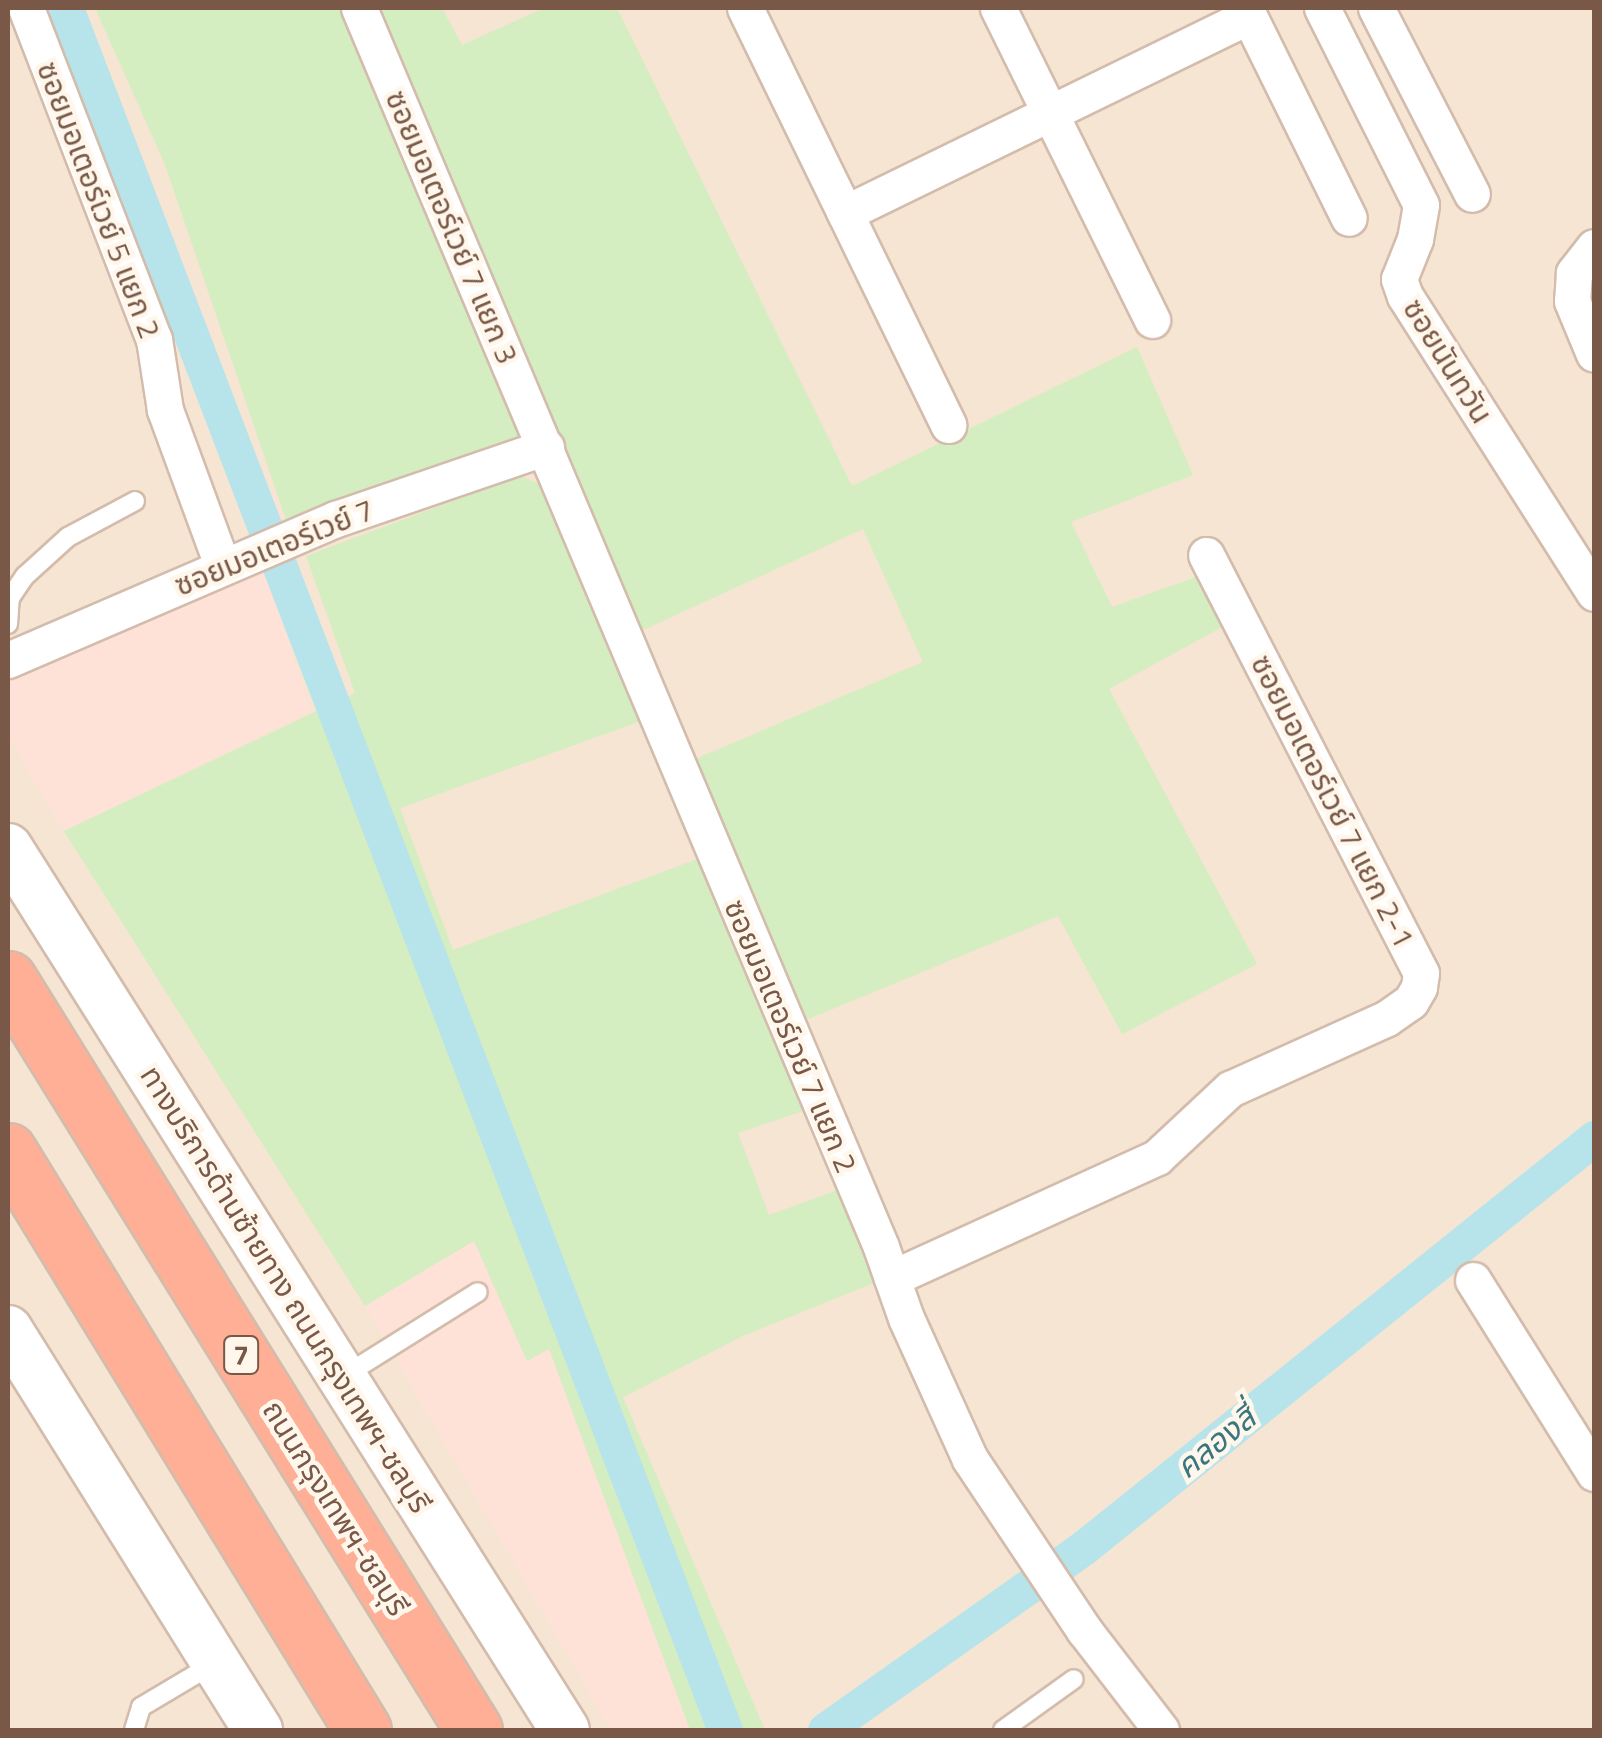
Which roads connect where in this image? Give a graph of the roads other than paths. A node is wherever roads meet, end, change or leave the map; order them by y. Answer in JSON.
{"nodes":[{"id":1,"x":26,"y":8,"type":"edge"},
{"id":2,"x":359,"y":8,"type":"edge"},
{"id":3,"x":744,"y":8,"type":"edge"},
{"id":4,"x":998,"y":8,"type":"edge"},
{"id":5,"x":1322,"y":8,"type":"edge"},
{"id":6,"x":1376,"y":8,"type":"edge"},
{"id":7,"x":1247,"y":12,"type":"edge"},
{"id":8,"x":1050,"y":113,"type":"junction"},
{"id":9,"x":1472,"y":194,"type":"dead end"},
{"id":10,"x":845,"y":213,"type":"junction"},
{"id":11,"x":1349,"y":218,"type":"dead end"},
{"id":12,"x":1594,"y":247,"type":"edge"},
{"id":13,"x":1152,"y":320,"type":"dead end"},
{"id":14,"x":1594,"y":354,"type":"edge"},
{"id":15,"x":948,"y":425,"type":"dead end"},
{"id":16,"x":546,"y":447,"type":"junction"},
{"id":17,"x":135,"y":501,"type":"dead end"},
{"id":18,"x":1206,"y":554,"type":"dead end"},
{"id":19,"x":229,"y":562,"type":"junction"},
{"id":20,"x":1594,"y":593,"type":"edge"},
{"id":21,"x":8,"y":624,"type":"edge"},
{"id":22,"x":8,"y":660,"type":"edge"},
{"id":23,"x":8,"y":848,"type":"edge"},
{"id":24,"x":8,"y":979,"type":"edge"},
{"id":25,"x":8,"y":1151,"type":"edge"},
{"id":26,"x":892,"y":1278,"type":"junction"},
{"id":27,"x":1473,"y":1280,"type":"dead end"},
{"id":28,"x":478,"y":1292,"type":"dead end"},
{"id":29,"x":8,"y":1330,"type":"edge"},
{"id":30,"x":341,"y":1378,"type":"junction"},
{"id":31,"x":1594,"y":1473,"type":"edge"},
{"id":32,"x":216,"y":1663,"type":"junction"},
{"id":33,"x":1074,"y":1679,"type":"dead end"},
{"id":34,"x":134,"y":1730,"type":"edge"},
{"id":35,"x":258,"y":1730,"type":"edge"},
{"id":36,"x":363,"y":1730,"type":"edge"},
{"id":37,"x":474,"y":1730,"type":"edge"},
{"id":38,"x":565,"y":1730,"type":"edge"},
{"id":39,"x":1003,"y":1730,"type":"edge"},
{"id":40,"x":1161,"y":1730,"type":"edge"}],
"edges":[{"from":1,"to":19,"type":"street","name":"ซอยมอเตอร์เวย์ 5 แยก 2"},
{"from":2,"to":16,"type":"street","name":"ซอยมอเตอร์เวย์ 7 แยก 3"},
{"from":3,"to":10,"type":"street"},
{"from":4,"to":8,"type":"street"},
{"from":5,"to":20,"type":"street","name":"ซอยนันทวัน"},
{"from":6,"to":9,"type":"street"},
{"from":7,"to":8,"type":"street"},
{"from":7,"to":11,"type":"street"},
{"from":8,"to":10,"type":"street"},
{"from":8,"to":13,"type":"street"},
{"from":10,"to":15,"type":"street"},
{"from":12,"to":14,"type":"street"},
{"from":16,"to":19,"type":"street","name":"ซอยมอเตอร์เวย์ 7"},
{"from":16,"to":26,"type":"street","name":"ซอยมอเตอร์เวย์ 7 แยก 2"},
{"from":17,"to":21,"type":"lane"},
{"from":18,"to":26,"type":"street","name":"ซอยมอเตอร์เวย์ 7 แยก 2-1"},
{"from":19,"to":22,"type":"street","name":"ซอยมอเตอร์เวย์ 7"},
{"from":23,"to":30,"type":"main road","name":"ทางบริการด้านซ้ายทาง ถนนกรุงเทพฯ-ชลบุรี"},
{"from":24,"to":37,"type":"highway","name":"ถนนกรุงเทพฯ-ชลบุรี","number":"7"},
{"from":25,"to":36,"type":"highway"},
{"from":26,"to":40,"type":"street","name":"ซอยมอเตอร์เวย์ 7 แยก 2"},
{"from":27,"to":31,"type":"street"},
{"from":28,"to":30,"type":"lane"},
{"from":29,"to":32,"type":"main road"},
{"from":30,"to":38,"type":"main road","name":"ทางบริการด้านซ้ายทาง ถนนกรุงเทพฯ-ชลบุรี"},
{"from":32,"to":34,"type":"lane"},
{"from":32,"to":35,"type":"main road"},
{"from":33,"to":39,"type":"lane"}]}
